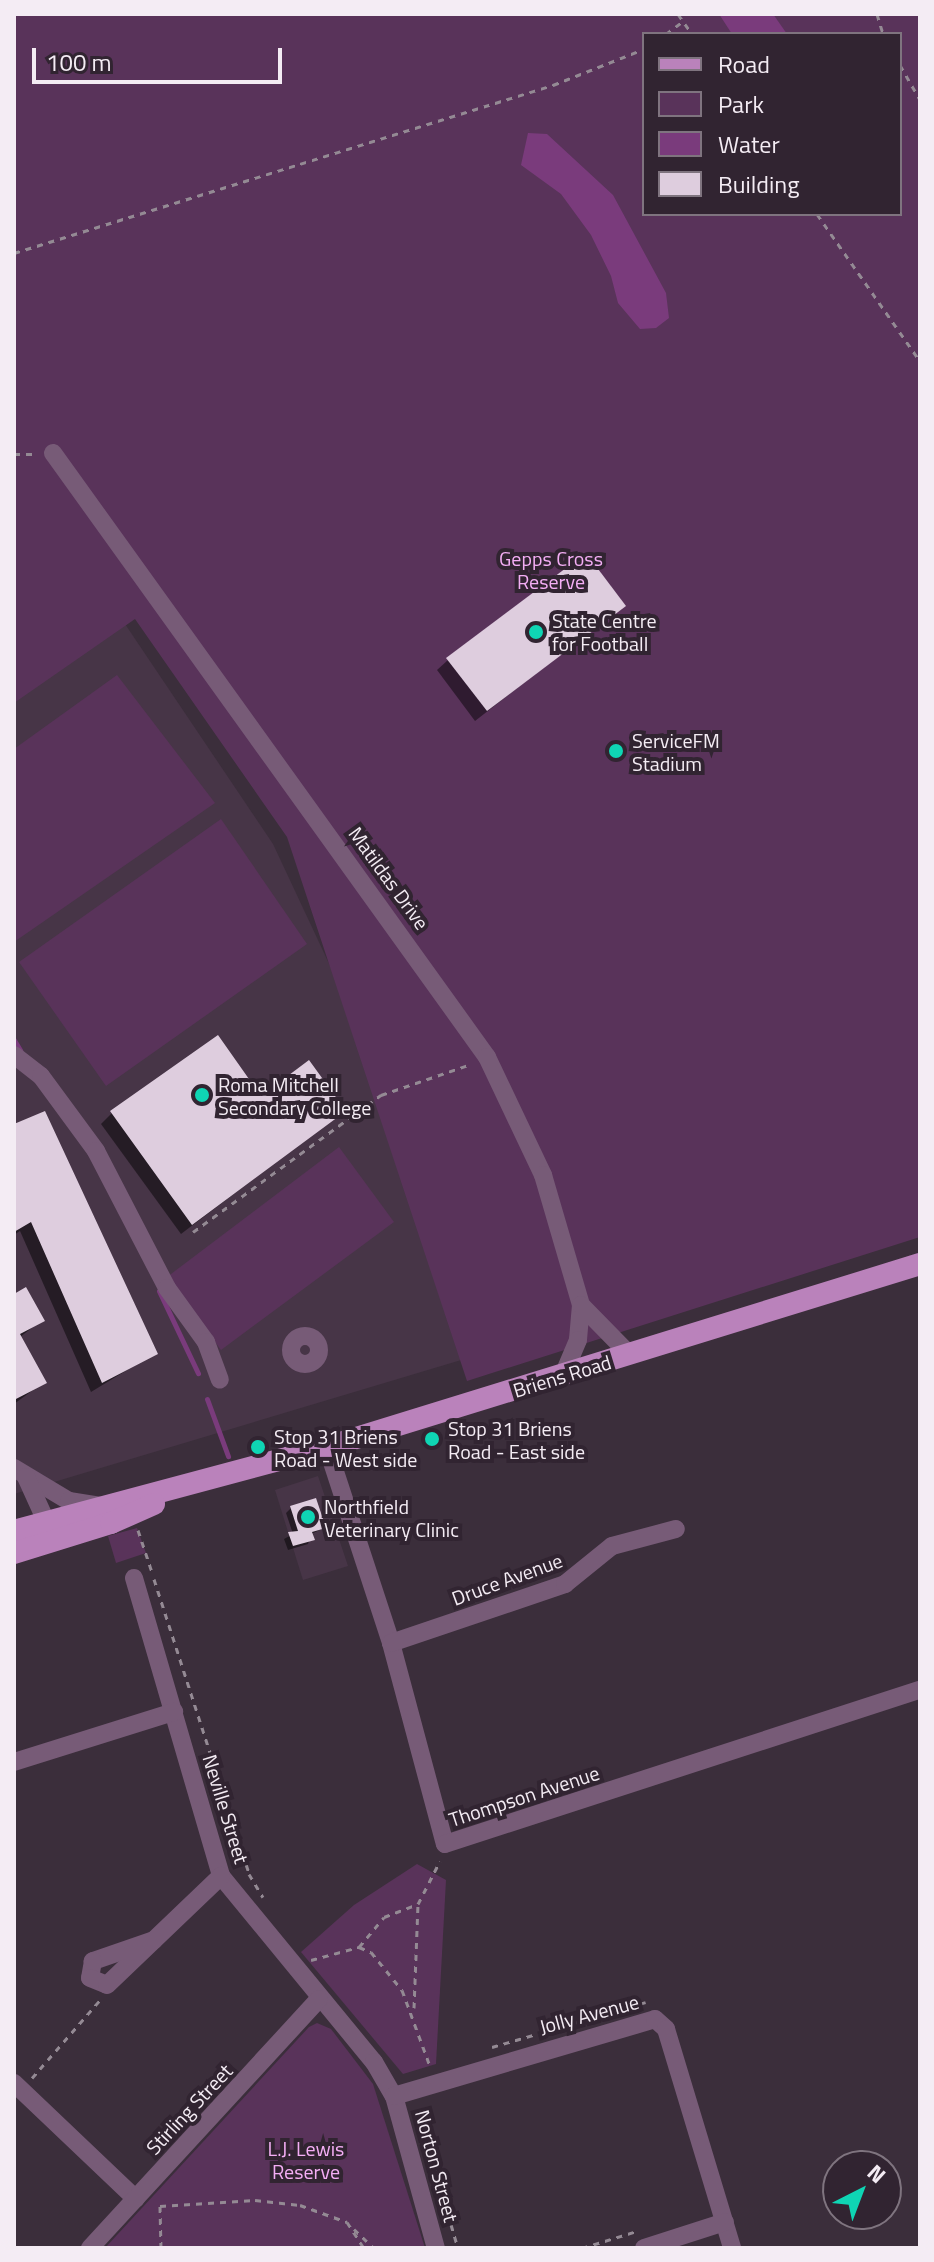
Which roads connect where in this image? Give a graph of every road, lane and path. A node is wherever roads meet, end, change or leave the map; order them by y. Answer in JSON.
{"nodes":[{"id":1,"x":678,"y":14,"type":"edge"},
{"id":2,"x":683,"y":21,"type":"junction"},
{"id":3,"x":669,"y":32,"type":"edge"},
{"id":4,"x":691,"y":32,"type":"edge"},
{"id":5,"x":642,"y":50,"type":"edge"},
{"id":6,"x":902,"y":68,"type":"edge"},
{"id":7,"x":920,"y":99,"type":"edge"},
{"id":8,"x":818,"y":216,"type":"edge"},
{"id":9,"x":14,"y":253,"type":"edge"},
{"id":10,"x":920,"y":361,"type":"edge"},
{"id":11,"x":53,"y":453,"type":"joint"},
{"id":12,"x":14,"y":454,"type":"edge"},
{"id":13,"x":14,"y":1055,"type":"edge"},
{"id":14,"x":477,"y":1062,"type":"dead end"},
{"id":15,"x":193,"y":1232,"type":"dead end"},
{"id":16,"x":919,"y":1271,"type":"edge"},
{"id":17,"x":581,"y":1305,"type":"junction"},
{"id":18,"x":630,"y":1355,"type":"junction"},
{"id":19,"x":563,"y":1376,"type":"junction"},
{"id":20,"x":220,"y":1380,"type":"dead end"},
{"id":21,"x":327,"y":1447,"type":"junction"},
{"id":22,"x":20,"y":1472,"type":"edge"},
{"id":23,"x":202,"y":1481,"type":"junction"},
{"id":24,"x":101,"y":1506,"type":"junction"},
{"id":25,"x":46,"y":1521,"type":"junction"},
{"id":26,"x":137,"y":1528,"type":"dead end"},
{"id":27,"x":676,"y":1529,"type":"dead end"},
{"id":28,"x":14,"y":1531,"type":"edge"},
{"id":29,"x":37,"y":1546,"type":"junction"},
{"id":30,"x":14,"y":1553,"type":"edge"},
{"id":31,"x":134,"y":1578,"type":"dead end"},
{"id":32,"x":391,"y":1643,"type":"junction"},
{"id":33,"x":920,"y":1690,"type":"edge"},
{"id":34,"x":174,"y":1712,"type":"junction"},
{"id":35,"x":14,"y":1762,"type":"edge"},
{"id":36,"x":445,"y":1844,"type":"junction"},
{"id":37,"x":221,"y":1876,"type":"junction"},
{"id":38,"x":264,"y":1899,"type":"dead end"},
{"id":39,"x":418,"y":1904,"type":"junction"},
{"id":40,"x":154,"y":1940,"type":"junction"},
{"id":41,"x":359,"y":1947,"type":"junction"},
{"id":42,"x":301,"y":1952,"type":"dead end"},
{"id":43,"x":107,"y":1985,"type":"junction"},
{"id":44,"x":319,"y":1999,"type":"junction"},
{"id":45,"x":654,"y":2002,"type":"dead end"},
{"id":46,"x":413,"y":2012,"type":"junction"},
{"id":47,"x":480,"y":2051,"type":"dead end"},
{"id":48,"x":436,"y":2064,"type":"dead end"},
{"id":49,"x":18,"y":2086,"type":"edge"},
{"id":50,"x":394,"y":2096,"type":"junction"},
{"id":51,"x":419,"y":2115,"type":"dead end"},
{"id":52,"x":136,"y":2199,"type":"junction"},
{"id":53,"x":347,"y":2222,"type":"junction"},
{"id":54,"x":725,"y":2222,"type":"junction"},
{"id":55,"x":90,"y":2248,"type":"edge"},
{"id":56,"x":161,"y":2248,"type":"edge"},
{"id":57,"x":364,"y":2248,"type":"edge"},
{"id":58,"x":374,"y":2248,"type":"edge"},
{"id":59,"x":436,"y":2248,"type":"edge"},
{"id":60,"x":458,"y":2248,"type":"edge"},
{"id":61,"x":644,"y":2248,"type":"edge"},
{"id":62,"x":732,"y":2248,"type":"edge"}],
"edges":[{"from":1,"to":2,"type":"path"},
{"from":2,"to":3,"type":"path"},
{"from":2,"to":4,"type":"path"},
{"from":5,"to":9,"type":"path"},
{"from":6,"to":7,"type":"path"},
{"from":8,"to":10,"type":"path"},
{"from":11,"to":12,"type":"path"},
{"from":11,"to":17,"type":"street","name":"Matildas Drive"},
{"from":13,"to":20,"type":"street"},
{"from":14,"to":15,"type":"path"},
{"from":16,"to":18,"type":"main road","name":"Briens Road"},
{"from":17,"to":18,"type":"street"},
{"from":17,"to":19,"type":"street","name":"Matildas Drive"},
{"from":18,"to":19,"type":"main road","name":"Briens Road"},
{"from":19,"to":21,"type":"main road","name":"Briens Road"},
{"from":21,"to":23,"type":"main road","name":"Briens Road"},
{"from":21,"to":32,"type":"street","name":"Thompson Avenue"},
{"from":22,"to":24,"type":"street"},
{"from":22,"to":25,"type":"street"},
{"from":23,"to":24,"type":"main road","name":"Briens Road"},
{"from":23,"to":29,"type":"main road","name":"Briens Road"},
{"from":24,"to":25,"type":"main road","name":"Briens Road"},
{"from":25,"to":28,"type":"main road","name":"Briens Road"},
{"from":25,"to":29,"type":"street"},
{"from":26,"to":38,"type":"path"},
{"from":27,"to":32,"type":"street","name":"Druce Avenue"},
{"from":29,"to":30,"type":"main road","name":"Briens Road"},
{"from":31,"to":34,"type":"street","name":"Neville Street"},
{"from":32,"to":36,"type":"street","name":"Thompson Avenue"},
{"from":33,"to":36,"type":"street","name":"Thompson Avenue"},
{"from":34,"to":35,"type":"street"},
{"from":34,"to":37,"type":"street","name":"Neville Street"},
{"from":36,"to":39,"type":"path"},
{"from":37,"to":40,"type":"street"},
{"from":37,"to":44,"type":"street","name":"Neville Street"},
{"from":39,"to":41,"type":"path"},
{"from":39,"to":46,"type":"path"},
{"from":40,"to":43,"type":"street"},
{"from":40,"to":43,"type":"street"},
{"from":41,"to":42,"type":"path"},
{"from":41,"to":46,"type":"path"},
{"from":43,"to":49,"type":"path"},
{"from":44,"to":50,"type":"street","name":"Neville Street"},
{"from":44,"to":52,"type":"street","name":"Stirling Street"},
{"from":45,"to":47,"type":"path"},
{"from":46,"to":48,"type":"path"},
{"from":49,"to":52,"type":"street"},
{"from":50,"to":54,"type":"street","name":"Jolly Avenue"},
{"from":50,"to":59,"type":"street","name":"Norton Street"},
{"from":51,"to":60,"type":"path"},
{"from":52,"to":55,"type":"street","name":"Stirling Street"},
{"from":53,"to":56,"type":"path"},
{"from":53,"to":57,"type":"path"},
{"from":53,"to":58,"type":"path"},
{"from":54,"to":61,"type":"street"},
{"from":54,"to":62,"type":"street","name":"Jolly Avenue"}]}
